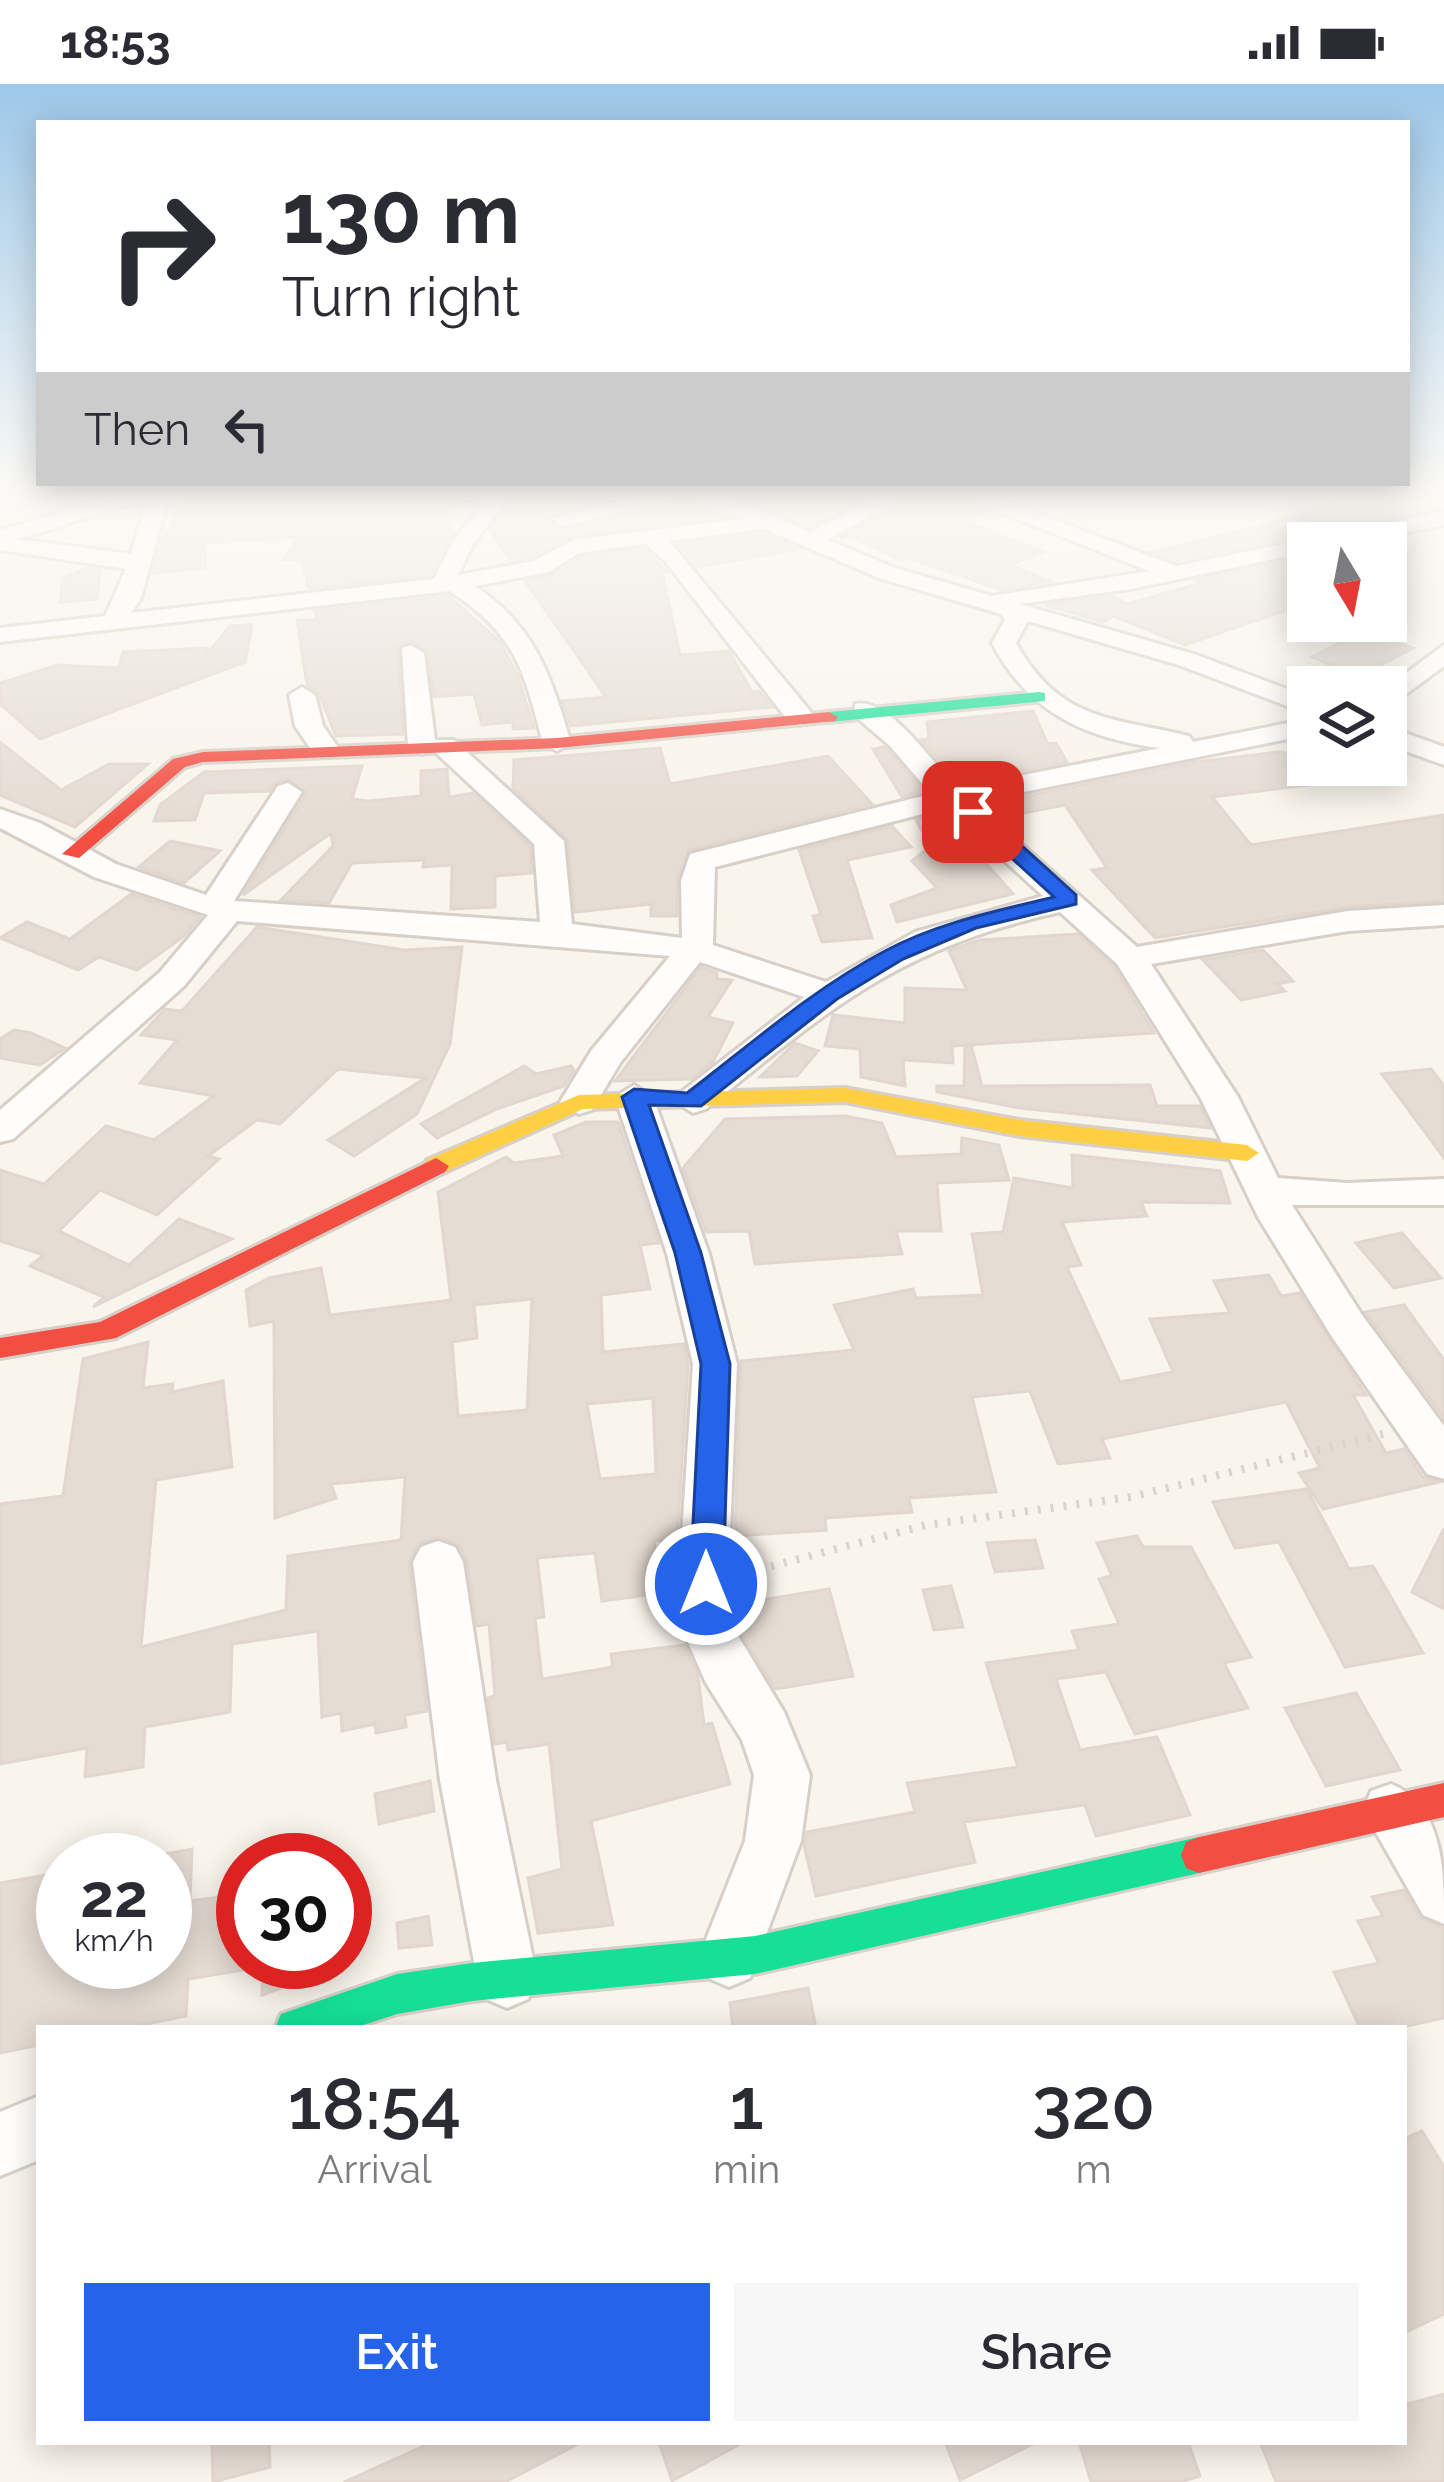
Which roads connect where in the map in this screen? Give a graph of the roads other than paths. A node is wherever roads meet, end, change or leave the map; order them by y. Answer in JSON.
{"nodes":[{"id":1,"x":127,"y":601,"type":"edge"},
{"id":2,"x":300,"y":601,"type":"edge"},
{"id":3,"x":477,"y":601,"type":"edge"},
{"id":4,"x":708,"y":601,"type":"edge"},
{"id":5,"x":989,"y":601,"type":"edge"},
{"id":6,"x":1017,"y":601,"type":"edge"},
{"id":7,"x":1000,"y":604,"type":"junction"},
{"id":8,"x":113,"y":622,"type":"junction"},
{"id":9,"x":0,"y":635,"type":"edge"},
{"id":10,"x":411,"y":653,"type":"dead end"},
{"id":11,"x":1444,"y":653,"type":"edge"},
{"id":12,"x":1414,"y":681,"type":"junction"},
{"id":13,"x":1407,"y":686,"type":"edge"},
{"id":14,"x":1444,"y":693,"type":"edge"},
{"id":15,"x":302,"y":694,"type":"dead end"},
{"id":16,"x":1039,"y":697,"type":"junction"},
{"id":17,"x":1287,"y":698,"type":"edge"},
{"id":18,"x":864,"y":710,"type":"junction"},
{"id":19,"x":800,"y":717,"type":"junction"},
{"id":20,"x":1287,"y":732,"type":"edge"},
{"id":21,"x":1407,"y":742,"type":"edge"},
{"id":22,"x":557,"y":743,"type":"junction"},
{"id":23,"x":1229,"y":745,"type":"junction"},
{"id":24,"x":433,"y":746,"type":"junction"},
{"id":25,"x":325,"y":749,"type":"junction"},
{"id":26,"x":1444,"y":757,"type":"edge"},
{"id":27,"x":288,"y":792,"type":"dead end"},
{"id":28,"x":956,"y":797,"type":"junction"},
{"id":29,"x":0,"y":818,"type":"edge"},
{"id":30,"x":72,"y":854,"type":"junction"},
{"id":31,"x":1069,"y":900,"type":"junction"},
{"id":32,"x":222,"y":908,"type":"junction"},
{"id":33,"x":1444,"y":915,"type":"edge"},
{"id":34,"x":557,"y":934,"type":"junction"},
{"id":35,"x":689,"y":953,"type":"junction"},
{"id":36,"x":1130,"y":958,"type":"junction"},
{"id":37,"x":829,"y":994,"type":"junction"},
{"id":38,"x":634,"y":1097,"type":"junction"},
{"id":39,"x":693,"y":1101,"type":"junction"},
{"id":40,"x":579,"y":1102,"type":"junction"},
{"id":41,"x":0,"y":1130,"type":"edge"},
{"id":42,"x":1247,"y":1153,"type":"junction"},
{"id":43,"x":1265,"y":1190,"type":"junction"},
{"id":44,"x":1444,"y":1192,"type":"edge"},
{"id":45,"x":0,"y":1348,"type":"edge"},
{"id":46,"x":1444,"y":1461,"type":"edge"},
{"id":47,"x":438,"y":1562,"type":"dead end"},
{"id":48,"x":1417,"y":1805,"type":"edge"},
{"id":49,"x":1444,"y":1895,"type":"edge"},
{"id":50,"x":729,"y":1957,"type":"junction"},
{"id":51,"x":507,"y":1978,"type":"junction"},
{"id":52,"x":304,"y":2025,"type":"edge"},
{"id":53,"x":36,"y":2129,"type":"edge"},
{"id":54,"x":0,"y":2144,"type":"edge"}],
"edges":[{"from":1,"to":8,"type":"street"},
{"from":2,"to":8,"type":"street"},
{"from":3,"to":22,"type":"street"},
{"from":4,"to":19,"type":"street"},
{"from":5,"to":7,"type":"street"},
{"from":6,"to":7,"type":"street"},
{"from":7,"to":16,"type":"street"},
{"from":7,"to":17,"type":"street"},
{"from":8,"to":9,"type":"street"},
{"from":10,"to":24,"type":"street"},
{"from":11,"to":12,"type":"street"},
{"from":12,"to":13,"type":"street"},
{"from":12,"to":14,"type":"street"},
{"from":15,"to":25,"type":"street"},
{"from":16,"to":18,"type":"street"},
{"from":16,"to":23,"type":"street"},
{"from":18,"to":19,"type":"street"},
{"from":18,"to":28,"type":"street"},
{"from":19,"to":22,"type":"street"},
{"from":20,"to":23,"type":"street"},
{"from":21,"to":26,"type":"street"},
{"from":22,"to":24,"type":"street"},
{"from":23,"to":28,"type":"street"},
{"from":24,"to":25,"type":"street"},
{"from":24,"to":34,"type":"street"},
{"from":25,"to":30,"type":"street"},
{"from":27,"to":32,"type":"street"},
{"from":28,"to":31,"type":"street"},
{"from":28,"to":35,"type":"street"},
{"from":29,"to":30,"type":"street"},
{"from":30,"to":32,"type":"street"},
{"from":31,"to":36,"type":"street"},
{"from":31,"to":37,"type":"street"},
{"from":32,"to":34,"type":"street"},
{"from":32,"to":41,"type":"street"},
{"from":33,"to":36,"type":"street"},
{"from":34,"to":35,"type":"street"},
{"from":35,"to":37,"type":"street"},
{"from":35,"to":40,"type":"street"},
{"from":36,"to":42,"type":"street"},
{"from":37,"to":39,"type":"street"},
{"from":38,"to":39,"type":"street"},
{"from":38,"to":40,"type":"street"},
{"from":38,"to":50,"type":"street"},
{"from":39,"to":42,"type":"street"},
{"from":40,"to":45,"type":"street"},
{"from":42,"to":43,"type":"street"},
{"from":43,"to":44,"type":"street"},
{"from":43,"to":46,"type":"street"},
{"from":47,"to":51,"type":"street"},
{"from":48,"to":49,"type":"street"},
{"from":48,"to":50,"type":"street"},
{"from":50,"to":51,"type":"street"},
{"from":51,"to":52,"type":"street"},
{"from":53,"to":54,"type":"street"}]}
